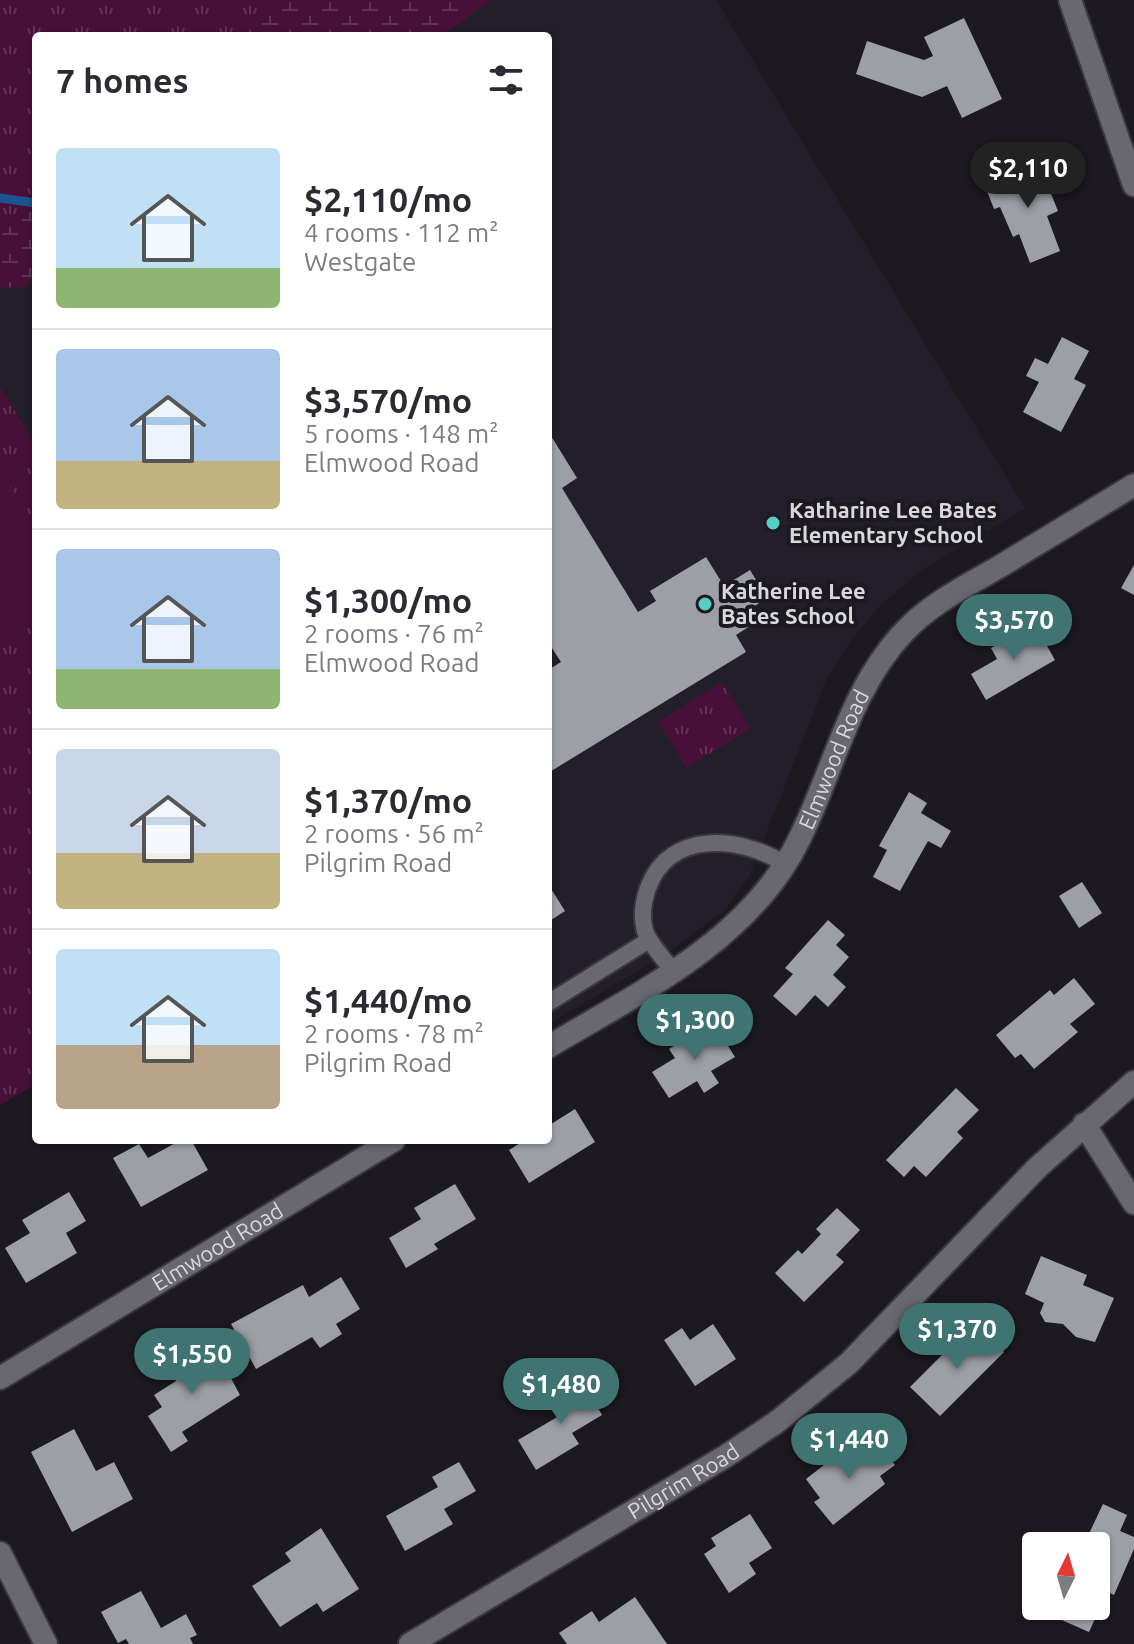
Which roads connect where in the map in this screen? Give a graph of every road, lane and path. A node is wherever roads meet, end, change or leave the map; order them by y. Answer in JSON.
{"nodes":[{"id":1,"x":1070,"y":0,"type":"edge"},
{"id":2,"x":1134,"y":185,"type":"edge"},
{"id":3,"x":1134,"y":485,"type":"edge"},
{"id":4,"x":785,"y":864,"type":"junction"},
{"id":5,"x":649,"y":940,"type":"junction"},
{"id":6,"x":674,"y":972,"type":"junction"},
{"id":7,"x":552,"y":1001,"type":"edge"},
{"id":8,"x":552,"y":1045,"type":"edge"},
{"id":9,"x":1134,"y":1082,"type":"edge"},
{"id":10,"x":1084,"y":1124,"type":"junction"},
{"id":11,"x":387,"y":1144,"type":"edge"},
{"id":12,"x":1134,"y":1203,"type":"edge"},
{"id":13,"x":0,"y":1378,"type":"edge"},
{"id":14,"x":0,"y":1553,"type":"edge"},
{"id":15,"x":46,"y":1644,"type":"edge"},
{"id":16,"x":410,"y":1644,"type":"edge"}],
"edges":[{"from":1,"to":2,"type":"street"},
{"from":3,"to":4,"type":"street","name":"Elmwood Road"},
{"from":4,"to":5,"type":"lane"},
{"from":4,"to":6,"type":"street","name":"Elmwood Road"},
{"from":5,"to":6,"type":"lane"},
{"from":5,"to":7,"type":"lane"},
{"from":6,"to":8,"type":"street","name":"Elmwood Road"},
{"from":9,"to":10,"type":"street","name":"Pilgrim Road"},
{"from":10,"to":12,"type":"street"},
{"from":10,"to":16,"type":"street","name":"Pilgrim Road"},
{"from":11,"to":13,"type":"street","name":"Elmwood Road"},
{"from":14,"to":15,"type":"street"}]}
